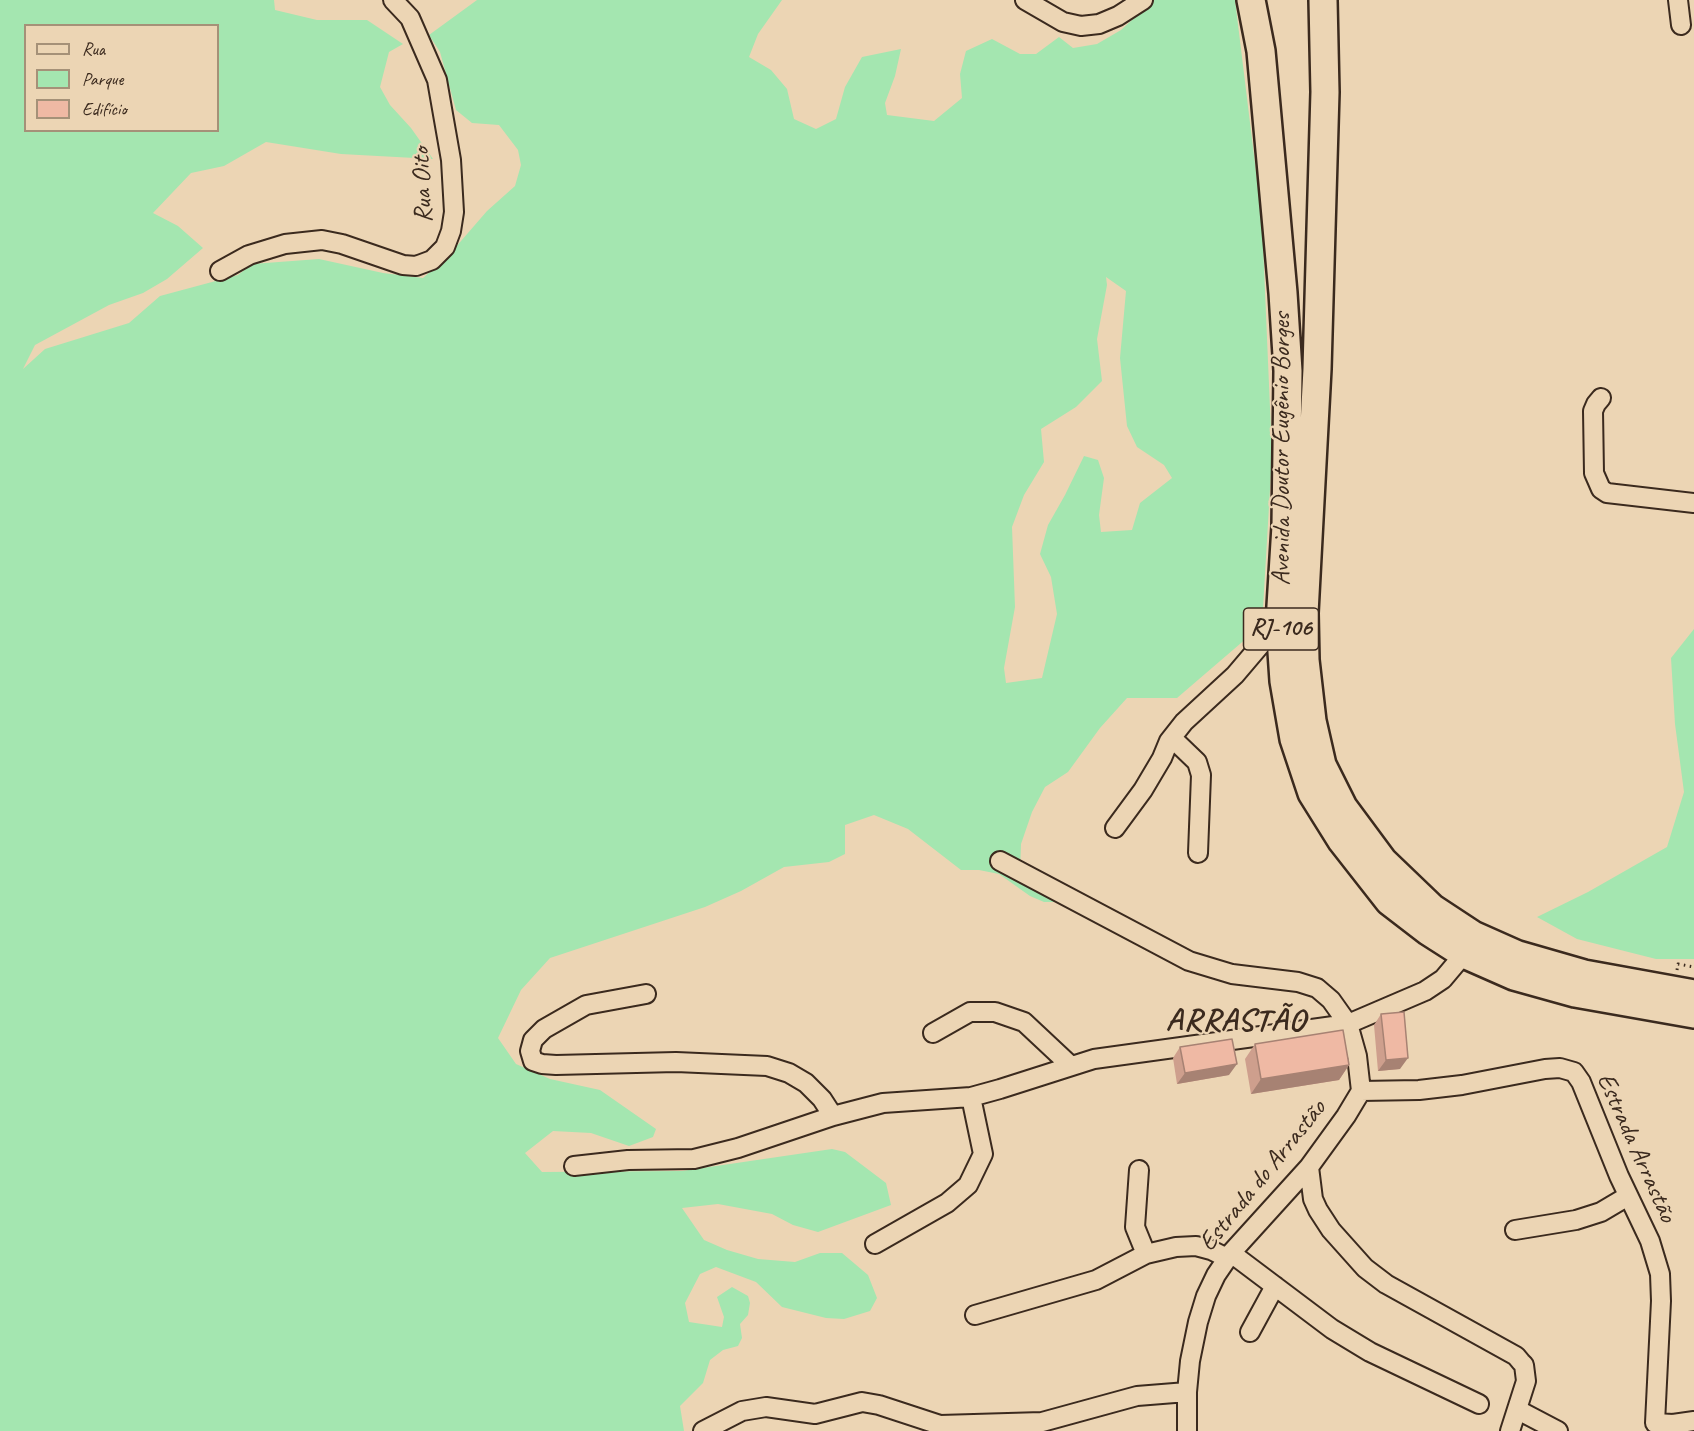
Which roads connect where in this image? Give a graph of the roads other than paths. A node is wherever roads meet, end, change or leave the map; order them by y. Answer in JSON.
{"nodes":[{"id":1,"x":393,"y":0,"type":"edge"},
{"id":2,"x":1025,"y":0,"type":"edge"},
{"id":3,"x":1143,"y":0,"type":"edge"},
{"id":4,"x":1251,"y":0,"type":"edge"},
{"id":5,"x":1323,"y":0,"type":"edge"},
{"id":6,"x":1678,"y":0,"type":"edge"},
{"id":7,"x":1680,"y":25,"type":"dead end"},
{"id":8,"x":220,"y":271,"type":"dead end"},
{"id":9,"x":1601,"y":398,"type":"dead end"},
{"id":10,"x":1694,"y":503,"type":"edge"},
{"id":11,"x":1280,"y":622,"type":"junction"},
{"id":12,"x":1172,"y":738,"type":"junction"},
{"id":13,"x":1115,"y":828,"type":"dead end"},
{"id":14,"x":1198,"y":853,"type":"dead end"},
{"id":15,"x":1000,"y":861,"type":"dead end"},
{"id":16,"x":1464,"y":954,"type":"junction"},
{"id":17,"x":1690,"y":983,"type":"edge"},
{"id":18,"x":646,"y":994,"type":"dead end"},
{"id":19,"x":1694,"y":1014,"type":"edge"},
{"id":20,"x":1348,"y":1024,"type":"junction"},
{"id":21,"x":933,"y":1033,"type":"dead end"},
{"id":22,"x":1071,"y":1066,"type":"junction"},
{"id":23,"x":1360,"y":1091,"type":"junction"},
{"id":24,"x":971,"y":1097,"type":"junction"},
{"id":25,"x":832,"y":1116,"type":"junction"},
{"id":26,"x":574,"y":1166,"type":"dead end"},
{"id":27,"x":1309,"y":1167,"type":"junction"},
{"id":28,"x":1139,"y":1170,"type":"dead end"},
{"id":29,"x":1628,"y":1196,"type":"junction"},
{"id":30,"x":1515,"y":1230,"type":"dead end"},
{"id":31,"x":876,"y":1244,"type":"dead end"},
{"id":32,"x":1146,"y":1254,"type":"junction"},
{"id":33,"x":1229,"y":1256,"type":"junction"},
{"id":34,"x":1275,"y":1286,"type":"junction"},
{"id":35,"x":975,"y":1315,"type":"dead end"},
{"id":36,"x":1250,"y":1332,"type":"dead end"},
{"id":37,"x":1187,"y":1392,"type":"junction"},
{"id":38,"x":1479,"y":1404,"type":"dead end"},
{"id":39,"x":1518,"y":1410,"type":"junction"},
{"id":40,"x":1694,"y":1421,"type":"edge"},
{"id":41,"x":1651,"y":1427,"type":"edge"},
{"id":42,"x":703,"y":1431,"type":"edge"},
{"id":43,"x":1187,"y":1431,"type":"edge"},
{"id":44,"x":1510,"y":1431,"type":"edge"},
{"id":45,"x":1558,"y":1431,"type":"edge"}],
"edges":[{"from":1,"to":8,"type":"street","name":"Rua Oito"},
{"from":2,"to":3,"type":"street"},
{"from":4,"to":11,"type":"highway","name":"Avenida Doutor Eugênio Borges","number":"RJ-106"},
{"from":5,"to":17,"type":"highway","name":"Avenida Doutor Eugênio Borges","number":"RJ-106"},
{"from":6,"to":7,"type":"street"},
{"from":9,"to":10,"type":"street"},
{"from":11,"to":12,"type":"street"},
{"from":11,"to":16,"type":"highway","name":"Avenida Doutor Eugênio Borges","number":"RJ-106"},
{"from":12,"to":13,"type":"street"},
{"from":12,"to":14,"type":"street"},
{"from":15,"to":20,"type":"street","name":"Estrada do Arrastão"},
{"from":16,"to":19,"type":"highway","name":"Avenida Doutor Eugênio Borges","number":"RJ-106"},
{"from":16,"to":20,"type":"street"},
{"from":18,"to":25,"type":"street"},
{"from":20,"to":22,"type":"street"},
{"from":20,"to":23,"type":"street","name":"Estrada do Arrastão"},
{"from":21,"to":22,"type":"street"},
{"from":22,"to":24,"type":"street"},
{"from":23,"to":27,"type":"street","name":"Estrada do Arrastão"},
{"from":23,"to":29,"type":"street","name":"Estrada Arrastão"},
{"from":24,"to":25,"type":"street"},
{"from":24,"to":31,"type":"street"},
{"from":25,"to":26,"type":"street"},
{"from":27,"to":33,"type":"street","name":"Estrada do Arrastão"},
{"from":27,"to":39,"type":"street"},
{"from":28,"to":32,"type":"street"},
{"from":29,"to":30,"type":"street"},
{"from":29,"to":41,"type":"street","name":"Estrada Arrastão"},
{"from":32,"to":33,"type":"street"},
{"from":32,"to":35,"type":"street"},
{"from":33,"to":34,"type":"street"},
{"from":33,"to":37,"type":"street","name":"Estrada do Arrastão"},
{"from":34,"to":36,"type":"street"},
{"from":34,"to":38,"type":"street"},
{"from":37,"to":42,"type":"street"},
{"from":37,"to":43,"type":"street","name":"Estrada do Arrastão"},
{"from":39,"to":44,"type":"street"},
{"from":39,"to":45,"type":"street"},
{"from":40,"to":41,"type":"street"}]}
